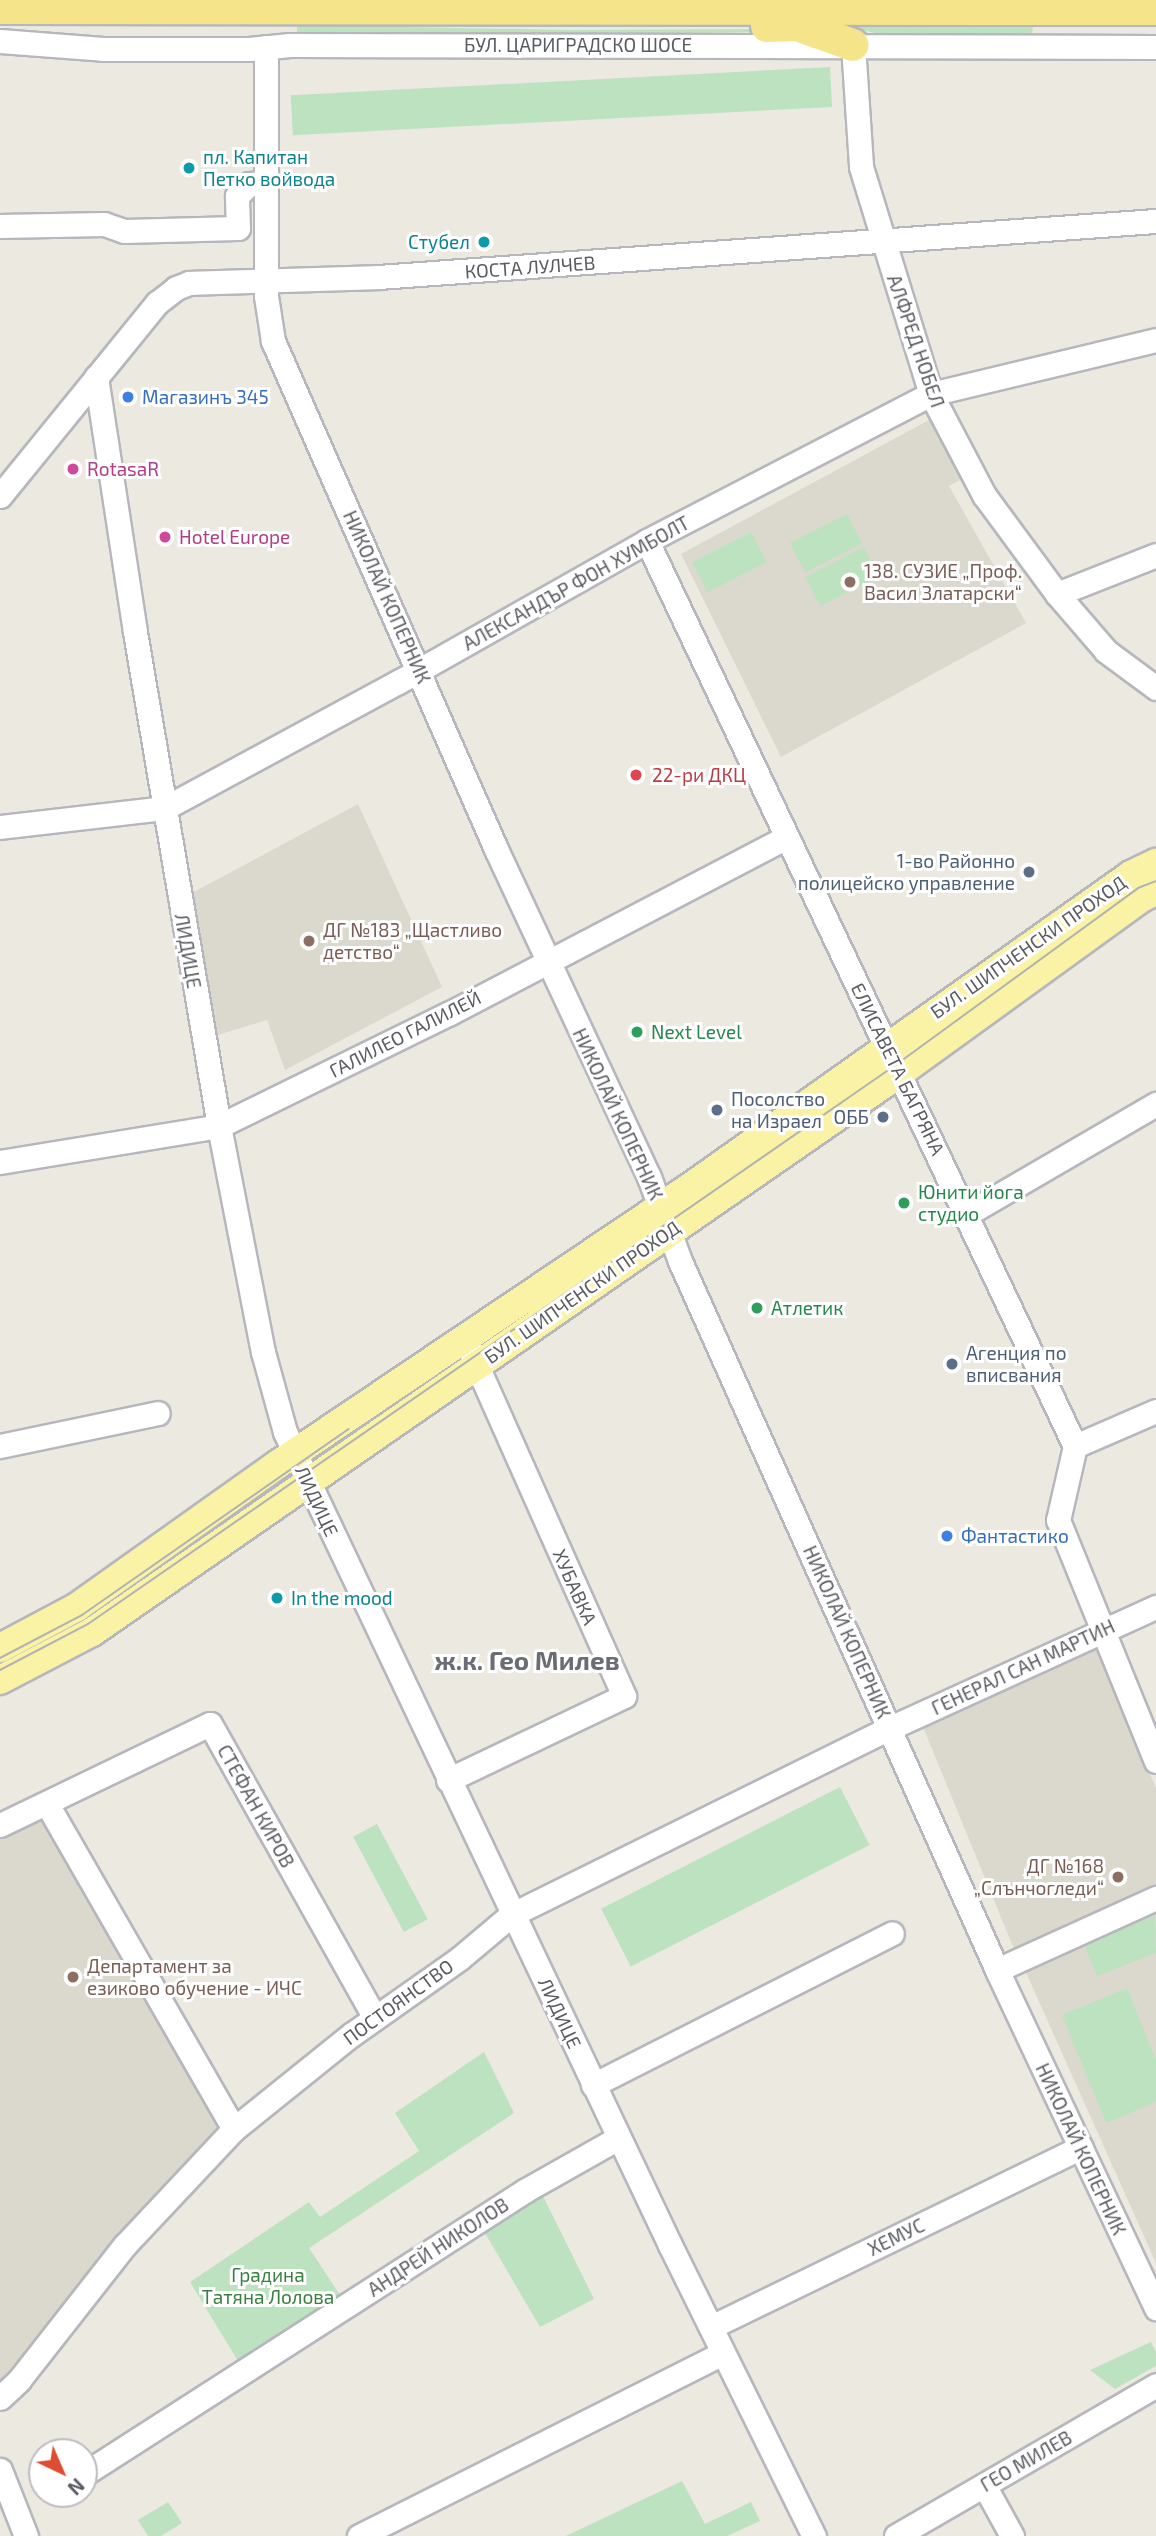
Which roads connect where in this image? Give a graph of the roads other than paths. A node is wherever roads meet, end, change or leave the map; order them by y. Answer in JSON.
{"nodes":[{"id":1,"x":637,"y":6,"type":"junction"},
{"id":2,"x":0,"y":8,"type":"edge"},
{"id":3,"x":1156,"y":9,"type":"edge"},
{"id":4,"x":0,"y":41,"type":"edge"},
{"id":5,"x":853,"y":45,"type":"junction"},
{"id":6,"x":265,"y":47,"type":"junction"},
{"id":7,"x":1156,"y":47,"type":"edge"},
{"id":8,"x":267,"y":183,"type":"junction"},
{"id":9,"x":1156,"y":221,"type":"edge"},
{"id":10,"x":0,"y":226,"type":"edge"},
{"id":11,"x":881,"y":240,"type":"junction"},
{"id":12,"x":266,"y":279,"type":"junction"},
{"id":13,"x":1156,"y":340,"type":"edge"},
{"id":14,"x":96,"y":377,"type":"junction"},
{"id":15,"x":930,"y":394,"type":"junction"},
{"id":16,"x":0,"y":496,"type":"edge"},
{"id":17,"x":648,"y":541,"type":"junction"},
{"id":18,"x":1156,"y":555,"type":"edge"},
{"id":19,"x":1057,"y":594,"type":"junction"},
{"id":20,"x":418,"y":671,"type":"junction"},
{"id":21,"x":1156,"y":688,"type":"edge"},
{"id":22,"x":165,"y":808,"type":"junction"},
{"id":23,"x":0,"y":827,"type":"edge"},
{"id":24,"x":786,"y":837,"type":"junction"},
{"id":25,"x":1156,"y":863,"type":"edge"},
{"id":26,"x":1156,"y":891,"type":"edge"},
{"id":27,"x":547,"y":962,"type":"junction"},
{"id":28,"x":888,"y":1046,"type":"junction"},
{"id":29,"x":901,"y":1072,"type":"junction"},
{"id":30,"x":1156,"y":1104,"type":"edge"},
{"id":31,"x":219,"y":1126,"type":"junction"},
{"id":32,"x":0,"y":1162,"type":"edge"},
{"id":33,"x":967,"y":1214,"type":"junction"},
{"id":34,"x":665,"y":1219,"type":"junction"},
{"id":35,"x":465,"y":1339,"type":"junction"},
{"id":36,"x":477,"y":1365,"type":"junction"},
{"id":37,"x":1156,"y":1412,"type":"edge"},
{"id":38,"x":158,"y":1413,"type":"dead end"},
{"id":39,"x":0,"y":1446,"type":"edge"},
{"id":40,"x":1075,"y":1446,"type":"junction"},
{"id":41,"x":295,"y":1453,"type":"junction"},
{"id":42,"x":308,"y":1482,"type":"junction"},
{"id":43,"x":1156,"y":1606,"type":"edge"},
{"id":44,"x":1101,"y":1630,"type":"junction"},
{"id":45,"x":0,"y":1648,"type":"edge"},
{"id":46,"x":0,"y":1680,"type":"edge"},
{"id":47,"x":890,"y":1728,"type":"junction"},
{"id":48,"x":1156,"y":1761,"type":"edge"},
{"id":49,"x":448,"y":1780,"type":"junction"},
{"id":50,"x":47,"y":1804,"type":"junction"},
{"id":51,"x":0,"y":1825,"type":"edge"},
{"id":52,"x":1156,"y":1898,"type":"edge"},
{"id":53,"x":512,"y":1915,"type":"junction"},
{"id":54,"x":892,"y":1933,"type":"dead end"},
{"id":55,"x":997,"y":1970,"type":"junction"},
{"id":56,"x":375,"y":2018,"type":"junction"},
{"id":57,"x":593,"y":2085,"type":"junction"},
{"id":58,"x":234,"y":2129,"type":"junction"},
{"id":59,"x":618,"y":2138,"type":"junction"},
{"id":60,"x":1081,"y":2147,"type":"junction"},
{"id":61,"x":1156,"y":2308,"type":"edge"},
{"id":62,"x":711,"y":2327,"type":"junction"},
{"id":63,"x":723,"y":2353,"type":"junction"},
{"id":64,"x":1156,"y":2385,"type":"edge"},
{"id":65,"x":0,"y":2398,"type":"edge"},
{"id":66,"x":98,"y":2465,"type":"edge"},
{"id":67,"x":0,"y":2470,"type":"edge"},
{"id":68,"x":984,"y":2485,"type":"junction"},
{"id":69,"x":26,"y":2536,"type":"edge"},
{"id":70,"x":359,"y":2536,"type":"edge"},
{"id":71,"x":814,"y":2536,"type":"edge"},
{"id":72,"x":896,"y":2536,"type":"edge"},
{"id":73,"x":1012,"y":2536,"type":"edge"}],
"edges":[{"from":1,"to":2,"type":"highway","name":"БУЛ. ЦАРИГРАДСКО ШОСЕ"},
{"from":1,"to":3,"type":"highway","name":"БУЛ. ЦАРИГРАДСКО ШОСЕ"},
{"from":1,"to":5,"type":"highway"},
{"from":4,"to":6,"type":"street","name":"БУЛ. ЦАРИГРАДСКО ШОСЕ"},
{"from":5,"to":6,"type":"street","name":"БУЛ. ЦАРИГРАДСКО ШОСЕ"},
{"from":5,"to":7,"type":"street","name":"БУЛ. ЦАРИГРАДСКО ШОСЕ"},
{"from":5,"to":11,"type":"street","name":"АЛФРЕД НОБЕЛ"},
{"from":6,"to":8,"type":"street","name":"НИКОЛАЙ КОПЕРНИК"},
{"from":8,"to":10,"type":"street"},
{"from":8,"to":12,"type":"street","name":"НИКОЛАЙ КОПЕРНИК"},
{"from":9,"to":11,"type":"street","name":"КОСТА ЛУЛЧЕВ"},
{"from":11,"to":12,"type":"street","name":"КОСТА ЛУЛЧЕВ"},
{"from":11,"to":15,"type":"street","name":"АЛФРЕД НОБЕЛ"},
{"from":12,"to":14,"type":"street","name":"КОСТА ЛУЛЧЕВ"},
{"from":12,"to":20,"type":"street","name":"НИКОЛАЙ КОПЕРНИК"},
{"from":13,"to":15,"type":"street","name":"АЛЕКСАНДЪР ФОН ХУМБОЛТ"},
{"from":14,"to":16,"type":"street","name":"КОСТА ЛУЛЧЕВ"},
{"from":14,"to":22,"type":"street","name":"ЛИДИЦЕ"},
{"from":15,"to":17,"type":"street","name":"АЛЕКСАНДЪР ФОН ХУМБОЛТ"},
{"from":15,"to":19,"type":"street","name":"АЛФРЕД НОБЕЛ"},
{"from":17,"to":20,"type":"street","name":"АЛЕКСАНДЪР ФОН ХУМБОЛТ"},
{"from":17,"to":24,"type":"street","name":"ЕЛИСАВЕТА БАГРЯНА"},
{"from":18,"to":19,"type":"street"},
{"from":19,"to":21,"type":"street","name":"АЛФРЕД НОБЕЛ"},
{"from":20,"to":22,"type":"street","name":"АЛЕКСАНДЪР ФОН ХУМБОЛТ"},
{"from":20,"to":27,"type":"street","name":"НИКОЛАЙ КОПЕРНИК"},
{"from":22,"to":23,"type":"street","name":"АЛЕКСАНДЪР ФОН ХУМБОЛТ"},
{"from":22,"to":31,"type":"street","name":"ЛИДИЦЕ"},
{"from":24,"to":27,"type":"street","name":"ГАЛИЛЕО ГАЛИЛЕЙ"},
{"from":24,"to":28,"type":"street","name":"ЕЛИСАВЕТА БАГРЯНА"},
{"from":25,"to":28,"type":"main road","name":"БУЛ. ШИПЧЕНСКИ ПРОХОД"},
{"from":26,"to":29,"type":"main road","name":"БУЛ. ШИПЧЕНСКИ ПРОХОД"},
{"from":27,"to":31,"type":"street","name":"ГАЛИЛЕО ГАЛИЛЕЙ"},
{"from":27,"to":34,"type":"street","name":"НИКОЛАЙ КОПЕРНИК"},
{"from":28,"to":29,"type":"street","name":"ЕЛИСАВЕТА БАГРЯНА"},
{"from":28,"to":34,"type":"main road","name":"БУЛ. ШИПЧЕНСКИ ПРОХОД"},
{"from":29,"to":33,"type":"street","name":"ЕЛИСАВЕТА БАГРЯНА"},
{"from":29,"to":34,"type":"main road","name":"БУЛ. ШИПЧЕНСКИ ПРОХОД"},
{"from":30,"to":33,"type":"street"},
{"from":31,"to":32,"type":"street","name":"ГАЛИЛЕО ГАЛИЛЕЙ"},
{"from":31,"to":41,"type":"street","name":"ЛИДИЦЕ"},
{"from":33,"to":40,"type":"street","name":"ЕЛИСАВЕТА БАГРЯНА"},
{"from":34,"to":35,"type":"main road","name":"БУЛ. ШИПЧЕНСКИ ПРОХОД"},
{"from":34,"to":36,"type":"main road","name":"БУЛ. ШИПЧЕНСКИ ПРОХОД"},
{"from":34,"to":47,"type":"street","name":"НИКОЛАЙ КОПЕРНИК"},
{"from":35,"to":36,"type":"street","name":"ХУБАВКА"},
{"from":35,"to":41,"type":"main road","name":"БУЛ. ШИПЧЕНСКИ ПРОХОД"},
{"from":36,"to":42,"type":"main road","name":"БУЛ. ШИПЧЕНСКИ ПРОХОД"},
{"from":36,"to":49,"type":"street","name":"ХУБАВКА"},
{"from":37,"to":40,"type":"street"},
{"from":38,"to":39,"type":"street"},
{"from":40,"to":44,"type":"street"},
{"from":41,"to":42,"type":"street","name":"ЛИДИЦЕ"},
{"from":41,"to":45,"type":"main road","name":"БУЛ. ШИПЧЕНСКИ ПРОХОД"},
{"from":42,"to":46,"type":"main road","name":"БУЛ. ШИПЧЕНСКИ ПРОХОД"},
{"from":42,"to":49,"type":"street","name":"ЛИДИЦЕ"},
{"from":43,"to":44,"type":"street","name":"ГЕНЕРАЛ САН МАРТИН"},
{"from":44,"to":47,"type":"street","name":"ГЕНЕРАЛ САН МАРТИН"},
{"from":44,"to":48,"type":"street"},
{"from":47,"to":53,"type":"street","name":"ПОСТОЯНСТВО"},
{"from":47,"to":55,"type":"street","name":"НИКОЛАЙ КОПЕРНИК"},
{"from":49,"to":53,"type":"street","name":"ЛИДИЦЕ"},
{"from":50,"to":51,"type":"street","name":"СТЕФАН КИРОВ"},
{"from":50,"to":56,"type":"street","name":"СТЕФАН КИРОВ"},
{"from":50,"to":58,"type":"street"},
{"from":52,"to":55,"type":"street"},
{"from":53,"to":56,"type":"street","name":"ПОСТОЯНСТВО"},
{"from":53,"to":57,"type":"street","name":"ЛИДИЦЕ"},
{"from":54,"to":57,"type":"street"},
{"from":55,"to":60,"type":"street","name":"НИКОЛАЙ КОПЕРНИК"},
{"from":56,"to":58,"type":"street","name":"ПОСТОЯНСТВО"},
{"from":57,"to":59,"type":"street","name":"ЛИДИЦЕ"},
{"from":58,"to":65,"type":"street","name":"ПОСТОЯНСТВО"},
{"from":59,"to":62,"type":"street","name":"ЛИДИЦЕ"},
{"from":59,"to":66,"type":"street","name":"АНДРЕЙ НИКОЛОВ"},
{"from":60,"to":61,"type":"street","name":"НИКОЛАЙ КОПЕРНИК"},
{"from":60,"to":62,"type":"street","name":"ХЕМУС"},
{"from":62,"to":63,"type":"street","name":"ЛИДИЦЕ"},
{"from":63,"to":70,"type":"street"},
{"from":63,"to":71,"type":"street","name":"ЛИДИЦЕ"},
{"from":64,"to":68,"type":"street","name":"ГЕО МИЛЕВ"},
{"from":67,"to":69,"type":"street"},
{"from":68,"to":72,"type":"street","name":"ГЕО МИЛЕВ"},
{"from":68,"to":73,"type":"street"}]}
